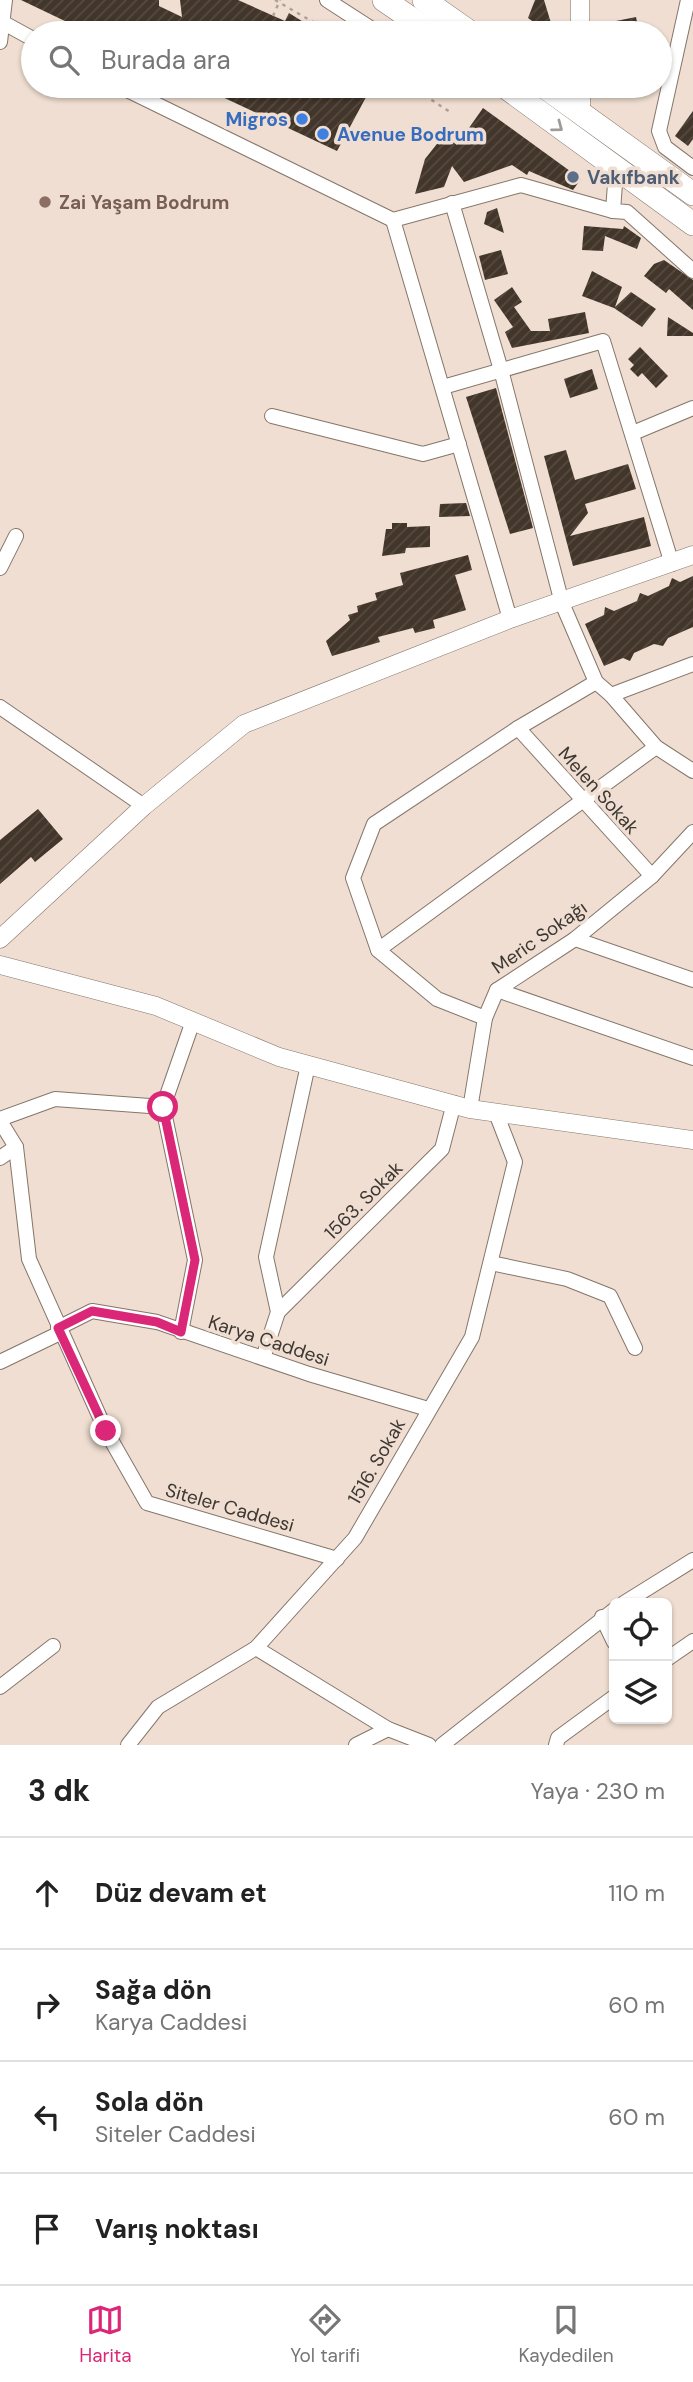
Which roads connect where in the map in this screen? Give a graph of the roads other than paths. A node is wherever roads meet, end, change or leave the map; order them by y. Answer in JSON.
{"nodes":[{"id":1,"x":5,"y":0,"type":"edge"},
{"id":2,"x":327,"y":0,"type":"edge"},
{"id":3,"x":384,"y":0,"type":"edge"},
{"id":4,"x":424,"y":0,"type":"edge"},
{"id":5,"x":580,"y":0,"type":"edge"},
{"id":6,"x":688,"y":0,"type":"edge"},
{"id":7,"x":359,"y":21,"type":"edge"},
{"id":8,"x":415,"y":21,"type":"edge"},
{"id":9,"x":454,"y":21,"type":"edge"},
{"id":10,"x":580,"y":21,"type":"edge"},
{"id":11,"x":2,"y":22,"type":"junction"},
{"id":12,"x":21,"y":32,"type":"edge"},
{"id":13,"x":0,"y":42,"type":"edge"},
{"id":14,"x":672,"y":72,"type":"edge"},
{"id":15,"x":144,"y":98,"type":"edge"},
{"id":16,"x":520,"y":98,"type":"edge"},
{"id":17,"x":559,"y":98,"type":"edge"},
{"id":18,"x":580,"y":98,"type":"edge"},
{"id":19,"x":666,"y":98,"type":"edge"},
{"id":20,"x":581,"y":114,"type":"junction"},
{"id":21,"x":693,"y":167,"type":"edge"},
{"id":22,"x":616,"y":170,"type":"junction"},
{"id":23,"x":693,"y":194,"type":"edge"},
{"id":24,"x":452,"y":203,"type":"junction"},
{"id":25,"x":613,"y":211,"type":"junction"},
{"id":26,"x":393,"y":220,"type":"junction"},
{"id":27,"x":693,"y":224,"type":"edge"},
{"id":28,"x":693,"y":271,"type":"edge"},
{"id":29,"x":501,"y":370,"type":"junction"},
{"id":30,"x":443,"y":387,"type":"junction"},
{"id":31,"x":693,"y":408,"type":"edge"},
{"id":32,"x":272,"y":416,"type":"dead end"},
{"id":33,"x":633,"y":433,"type":"junction"},
{"id":34,"x":460,"y":444,"type":"junction"},
{"id":35,"x":16,"y":536,"type":"dead end"},
{"id":36,"x":693,"y":555,"type":"edge"},
{"id":37,"x":672,"y":564,"type":"junction"},
{"id":38,"x":0,"y":568,"type":"edge"},
{"id":39,"x":562,"y":603,"type":"junction"},
{"id":40,"x":510,"y":619,"type":"junction"},
{"id":41,"x":693,"y":664,"type":"edge"},
{"id":42,"x":596,"y":682,"type":"junction"},
{"id":43,"x":611,"y":695,"type":"junction"},
{"id":44,"x":0,"y":707,"type":"edge"},
{"id":45,"x":518,"y":728,"type":"junction"},
{"id":46,"x":656,"y":747,"type":"junction"},
{"id":47,"x":693,"y":771,"type":"edge"},
{"id":48,"x":583,"y":803,"type":"junction"},
{"id":49,"x":144,"y":806,"type":"junction"},
{"id":50,"x":693,"y":832,"type":"edge"},
{"id":51,"x":652,"y":876,"type":"junction"},
{"id":52,"x":0,"y":939,"type":"edge"},
{"id":53,"x":575,"y":939,"type":"junction"},
{"id":54,"x":378,"y":950,"type":"junction"},
{"id":55,"x":0,"y":965,"type":"edge"},
{"id":56,"x":693,"y":980,"type":"edge"},
{"id":57,"x":497,"y":990,"type":"junction"},
{"id":58,"x":485,"y":1018,"type":"junction"},
{"id":59,"x":193,"y":1021,"type":"junction"},
{"id":60,"x":693,"y":1058,"type":"edge"},
{"id":61,"x":308,"y":1065,"type":"junction"},
{"id":62,"x":462,"y":1106,"type":"junction"},
{"id":63,"x":163,"y":1107,"type":"junction"},
{"id":64,"x":496,"y":1114,"type":"junction"},
{"id":65,"x":0,"y":1120,"type":"edge"},
{"id":66,"x":693,"y":1140,"type":"edge"},
{"id":67,"x":16,"y":1147,"type":"junction"},
{"id":68,"x":0,"y":1158,"type":"edge"},
{"id":69,"x":491,"y":1263,"type":"junction"},
{"id":70,"x":618,"y":1282,"type":"dead end"},
{"id":71,"x":610,"y":1296,"type":"junction"},
{"id":72,"x":278,"y":1312,"type":"junction"},
{"id":73,"x":59,"y":1330,"type":"junction"},
{"id":74,"x":181,"y":1332,"type":"junction"},
{"id":75,"x":635,"y":1348,"type":"dead end"},
{"id":76,"x":263,"y":1358,"type":"junction"},
{"id":77,"x":0,"y":1362,"type":"edge"},
{"id":78,"x":428,"y":1409,"type":"junction"},
{"id":79,"x":337,"y":1559,"type":"junction"},
{"id":80,"x":693,"y":1560,"type":"edge"},
{"id":81,"x":632,"y":1598,"type":"edge"},
{"id":82,"x":608,"y":1613,"type":"edge"},
{"id":83,"x":693,"y":1641,"type":"edge"},
{"id":84,"x":53,"y":1646,"type":"dead end"},
{"id":85,"x":256,"y":1648,"type":"junction"},
{"id":86,"x":672,"y":1656,"type":"edge"},
{"id":87,"x":0,"y":1687,"type":"edge"},
{"id":88,"x":609,"y":1701,"type":"edge"},
{"id":89,"x":388,"y":1728,"type":"junction"},
{"id":90,"x":560,"y":1743,"type":"edge"},
{"id":91,"x":128,"y":1745,"type":"edge"},
{"id":92,"x":356,"y":1745,"type":"edge"},
{"id":93,"x":429,"y":1745,"type":"edge"},
{"id":94,"x":442,"y":1745,"type":"edge"}],
"edges":[{"from":1,"to":11,"type":"street"},
{"from":2,"to":7,"type":"street"},
{"from":3,"to":8,"type":"highway"},
{"from":4,"to":9,"type":"highway"},
{"from":5,"to":10,"type":"street"},
{"from":6,"to":14,"type":"street"},
{"from":11,"to":12,"type":"street"},
{"from":11,"to":13,"type":"street"},
{"from":15,"to":26,"type":"street"},
{"from":16,"to":22,"type":"highway","one_way":true},
{"from":17,"to":20,"type":"highway"},
{"from":18,"to":20,"type":"street"},
{"from":19,"to":21,"type":"street"},
{"from":20,"to":23,"type":"highway"},
{"from":22,"to":25,"type":"street"},
{"from":22,"to":27,"type":"highway"},
{"from":24,"to":25,"type":"street"},
{"from":24,"to":26,"type":"street"},
{"from":24,"to":29,"type":"street"},
{"from":25,"to":28,"type":"street"},
{"from":26,"to":30,"type":"street"},
{"from":29,"to":30,"type":"street"},
{"from":29,"to":33,"type":"street"},
{"from":29,"to":39,"type":"street"},
{"from":30,"to":34,"type":"street"},
{"from":31,"to":33,"type":"street"},
{"from":32,"to":34,"type":"street"},
{"from":33,"to":37,"type":"street"},
{"from":34,"to":40,"type":"street"},
{"from":35,"to":38,"type":"street"},
{"from":36,"to":37,"type":"street"},
{"from":37,"to":39,"type":"street"},
{"from":39,"to":40,"type":"street"},
{"from":39,"to":42,"type":"street"},
{"from":40,"to":49,"type":"street"},
{"from":41,"to":43,"type":"street"},
{"from":42,"to":43,"type":"street"},
{"from":42,"to":45,"type":"street"},
{"from":43,"to":46,"type":"street"},
{"from":44,"to":49,"type":"street"},
{"from":45,"to":48,"type":"street","name":"Melen Sokak"},
{"from":45,"to":54,"type":"street"},
{"from":46,"to":47,"type":"street"},
{"from":46,"to":48,"type":"street"},
{"from":48,"to":51,"type":"street","name":"Melen Sokak"},
{"from":48,"to":54,"type":"street"},
{"from":49,"to":52,"type":"street"},
{"from":50,"to":51,"type":"street","name":"Meric Sokağı"},
{"from":51,"to":53,"type":"street","name":"Meric Sokağı"},
{"from":53,"to":56,"type":"street"},
{"from":53,"to":57,"type":"street","name":"Meric Sokağı"},
{"from":54,"to":58,"type":"street"},
{"from":55,"to":59,"type":"street"},
{"from":57,"to":58,"type":"street","name":"Meric Sokağı"},
{"from":57,"to":60,"type":"street"},
{"from":58,"to":62,"type":"street","name":"Meric Sokağı"},
{"from":59,"to":61,"type":"street"},
{"from":59,"to":63,"type":"street"},
{"from":61,"to":62,"type":"street"},
{"from":61,"to":72,"type":"street"},
{"from":62,"to":64,"type":"street"},
{"from":62,"to":72,"type":"street","name":"1563. Sokak"},
{"from":63,"to":65,"type":"street"},
{"from":63,"to":74,"type":"street"},
{"from":64,"to":66,"type":"street"},
{"from":64,"to":69,"type":"street","name":"1516. Sokak"},
{"from":65,"to":67,"type":"street"},
{"from":67,"to":68,"type":"street"},
{"from":67,"to":73,"type":"street","name":"Siteler Caddesi"},
{"from":69,"to":71,"type":"street"},
{"from":69,"to":78,"type":"street","name":"1516. Sokak"},
{"from":70,"to":71,"type":"street"},
{"from":71,"to":75,"type":"street"},
{"from":72,"to":76,"type":"street"},
{"from":73,"to":74,"type":"street","name":"Karya Caddesi"},
{"from":73,"to":77,"type":"street","name":"Karya Caddesi"},
{"from":73,"to":79,"type":"street","name":"Siteler Caddesi"},
{"from":74,"to":76,"type":"street","name":"Karya Caddesi"},
{"from":76,"to":78,"type":"street","name":"Karya Caddesi"},
{"from":78,"to":79,"type":"street","name":"1516. Sokak"},
{"from":79,"to":85,"type":"street","name":"1516. Sokak"},
{"from":80,"to":81,"type":"street"},
{"from":82,"to":94,"type":"street"},
{"from":83,"to":86,"type":"street"},
{"from":84,"to":87,"type":"street"},
{"from":85,"to":89,"type":"street"},
{"from":85,"to":91,"type":"street","name":"1516. Sokak"},
{"from":88,"to":90,"type":"street"},
{"from":89,"to":92,"type":"street"},
{"from":89,"to":93,"type":"street"}]}
